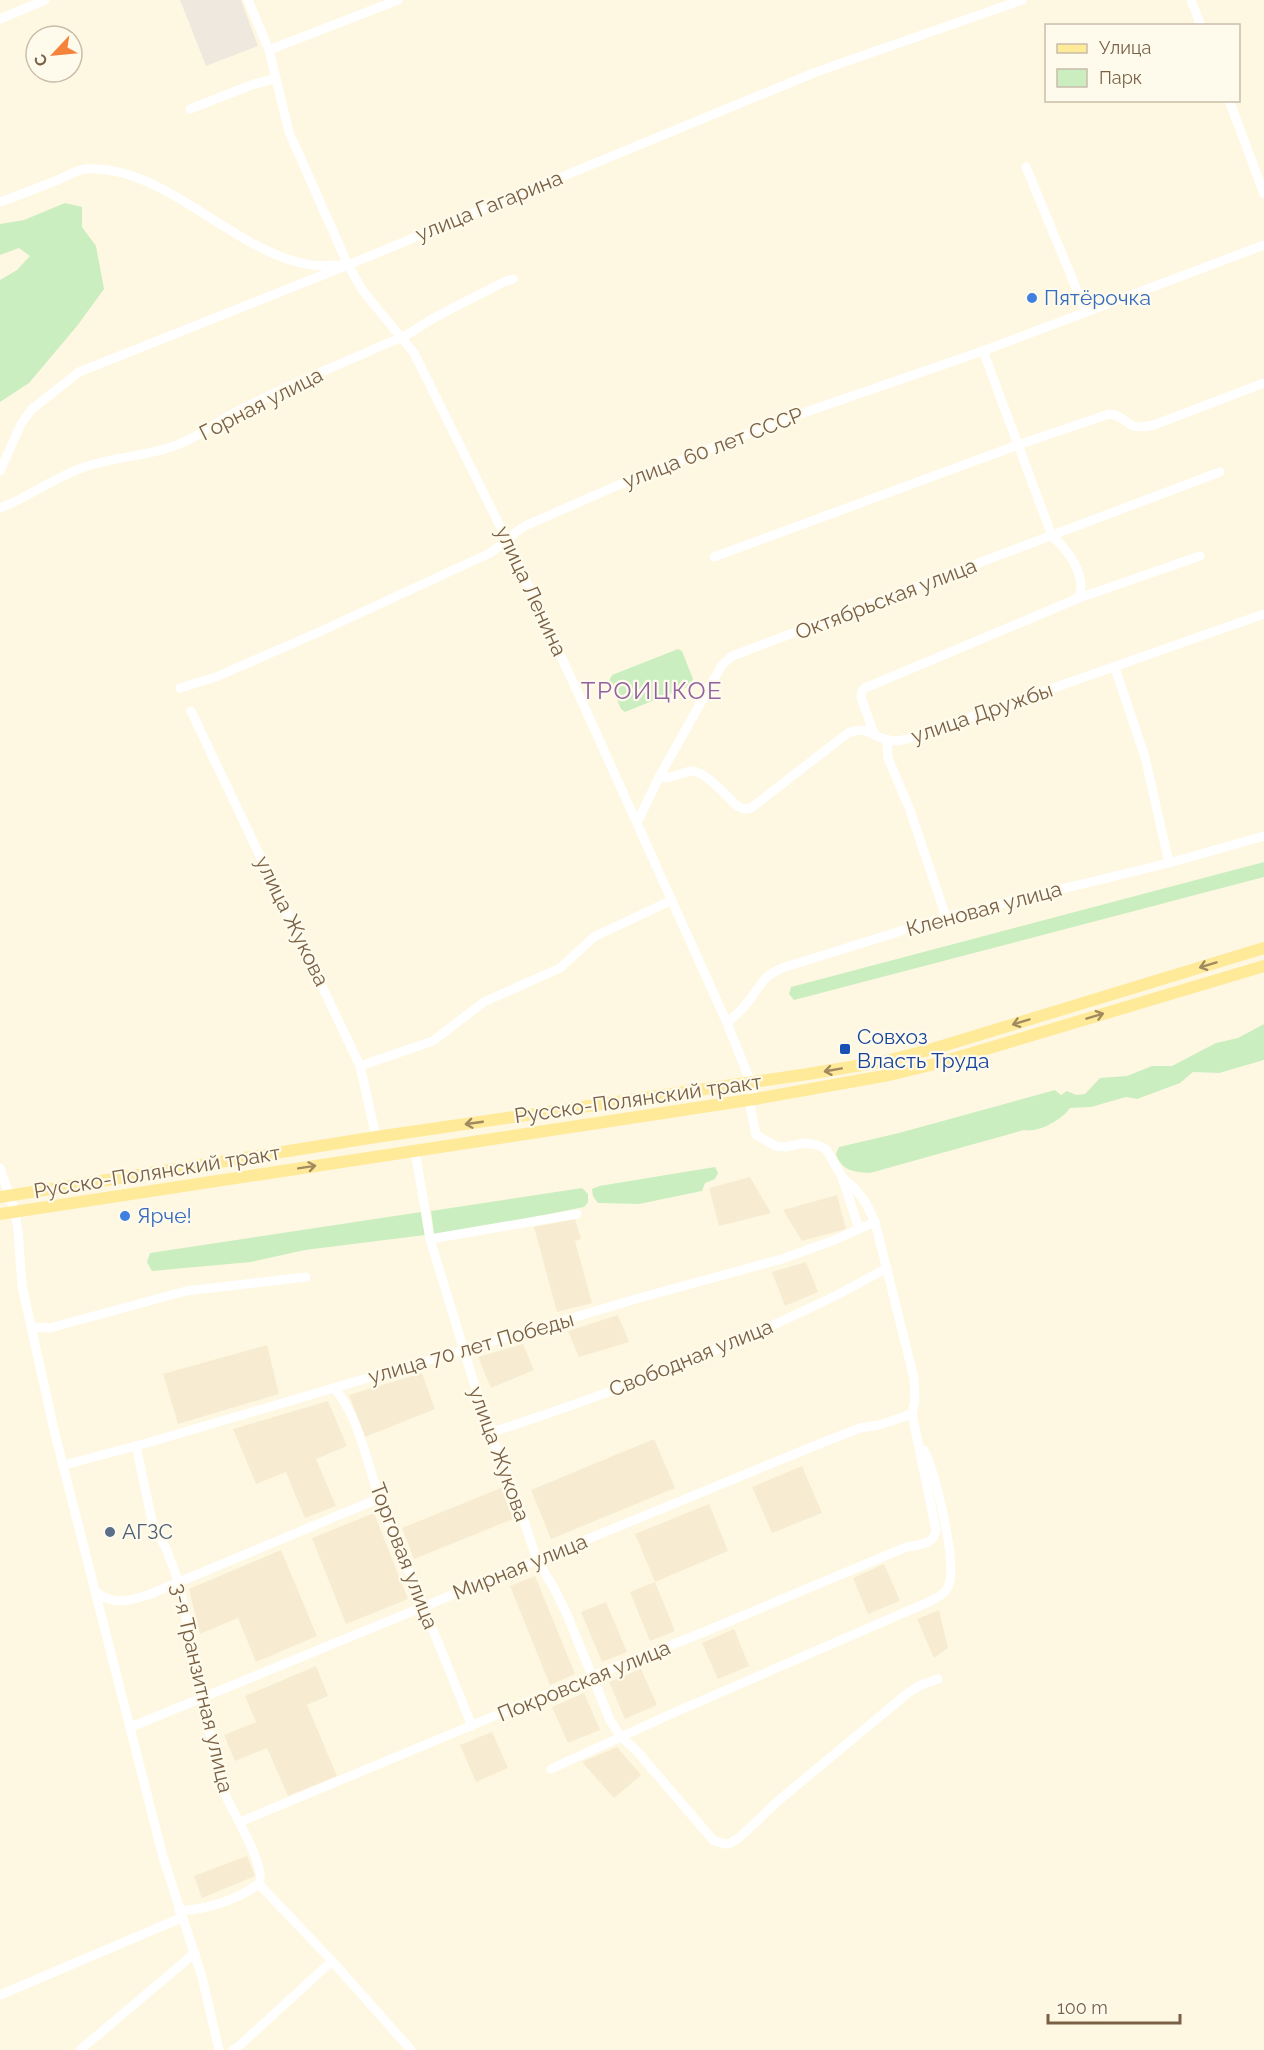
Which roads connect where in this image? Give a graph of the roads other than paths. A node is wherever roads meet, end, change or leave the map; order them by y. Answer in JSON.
{"nodes":[{"id":1,"x":45,"y":0,"type":"edge"},
{"id":2,"x":248,"y":0,"type":"edge"},
{"id":3,"x":398,"y":0,"type":"edge"},
{"id":4,"x":1022,"y":0,"type":"edge"},
{"id":5,"x":1191,"y":0,"type":"edge"},
{"id":6,"x":0,"y":19,"type":"edge"},
{"id":7,"x":1200,"y":24,"type":"edge"},
{"id":8,"x":269,"y":50,"type":"junction"},
{"id":9,"x":275,"y":79,"type":"junction"},
{"id":10,"x":1230,"y":102,"type":"edge"},
{"id":11,"x":190,"y":109,"type":"dead end"},
{"id":12,"x":1026,"y":167,"type":"dead end"},
{"id":13,"x":1264,"y":194,"type":"edge"},
{"id":14,"x":0,"y":202,"type":"edge"},
{"id":15,"x":1264,"y":245,"type":"edge"},
{"id":16,"x":348,"y":265,"type":"junction"},
{"id":17,"x":513,"y":279,"type":"dead end"},
{"id":18,"x":1086,"y":312,"type":"junction"},
{"id":19,"x":424,"y":324,"type":"junction"},
{"id":20,"x":402,"y":339,"type":"junction"},
{"id":21,"x":983,"y":351,"type":"junction"},
{"id":22,"x":414,"y":353,"type":"junction"},
{"id":23,"x":1264,"y":382,"type":"edge"},
{"id":24,"x":1018,"y":445,"type":"junction"},
{"id":25,"x":0,"y":471,"type":"edge"},
{"id":26,"x":1220,"y":471,"type":"dead end"},
{"id":27,"x":0,"y":508,"type":"edge"},
{"id":28,"x":1052,"y":536,"type":"junction"},
{"id":29,"x":507,"y":540,"type":"junction"},
{"id":30,"x":1200,"y":556,"type":"dead end"},
{"id":31,"x":714,"y":557,"type":"dead end"},
{"id":32,"x":1080,"y":598,"type":"junction"},
{"id":33,"x":1264,"y":614,"type":"edge"},
{"id":34,"x":1115,"y":668,"type":"junction"},
{"id":35,"x":180,"y":688,"type":"dead end"},
{"id":36,"x":191,"y":711,"type":"dead end"},
{"id":37,"x":874,"y":734,"type":"junction"},
{"id":38,"x":887,"y":740,"type":"junction"},
{"id":39,"x":659,"y":777,"type":"junction"},
{"id":40,"x":637,"y":823,"type":"junction"},
{"id":41,"x":1264,"y":836,"type":"edge"},
{"id":42,"x":1169,"y":863,"type":"junction"},
{"id":43,"x":672,"y":900,"type":"junction"},
{"id":44,"x":946,"y":917,"type":"junction"},
{"id":45,"x":1264,"y":948,"type":"edge"},
{"id":46,"x":1264,"y":966,"type":"edge"},
{"id":47,"x":727,"y":1023,"type":"junction"},
{"id":48,"x":360,"y":1066,"type":"junction"},
{"id":49,"x":751,"y":1083,"type":"junction"},
{"id":50,"x":752,"y":1099,"type":"junction"},
{"id":51,"x":376,"y":1137,"type":"junction"},
{"id":52,"x":415,"y":1151,"type":"junction"},
{"id":53,"x":0,"y":1168,"type":"edge"},
{"id":54,"x":842,"y":1178,"type":"junction"},
{"id":55,"x":5,"y":1196,"type":"edge"},
{"id":56,"x":15,"y":1212,"type":"junction"},
{"id":57,"x":0,"y":1214,"type":"edge"},
{"id":58,"x":577,"y":1214,"type":"dead end"},
{"id":59,"x":875,"y":1222,"type":"junction"},
{"id":60,"x":859,"y":1229,"type":"junction"},
{"id":61,"x":430,"y":1239,"type":"junction"},
{"id":62,"x":887,"y":1268,"type":"junction"},
{"id":63,"x":306,"y":1277,"type":"dead end"},
{"id":64,"x":31,"y":1327,"type":"junction"},
{"id":65,"x":463,"y":1350,"type":"junction"},
{"id":66,"x":334,"y":1388,"type":"junction"},
{"id":67,"x":912,"y":1414,"type":"junction"},
{"id":68,"x":488,"y":1429,"type":"junction"},
{"id":69,"x":917,"y":1434,"type":"junction"},
{"id":70,"x":136,"y":1446,"type":"junction"},
{"id":71,"x":64,"y":1465,"type":"junction"},
{"id":72,"x":380,"y":1498,"type":"junction"},
{"id":73,"x":537,"y":1560,"type":"junction"},
{"id":74,"x":179,"y":1583,"type":"junction"},
{"id":75,"x":96,"y":1592,"type":"junction"},
{"id":76,"x":423,"y":1607,"type":"junction"},
{"id":77,"x":592,"y":1677,"type":"junction"},
{"id":78,"x":938,"y":1679,"type":"dead end"},
{"id":79,"x":204,"y":1698,"type":"junction"},
{"id":80,"x":472,"y":1726,"type":"junction"},
{"id":81,"x":131,"y":1727,"type":"junction"},
{"id":82,"x":621,"y":1737,"type":"junction"},
{"id":83,"x":551,"y":1769,"type":"dead end"},
{"id":84,"x":240,"y":1822,"type":"junction"},
{"id":85,"x":259,"y":1884,"type":"junction"},
{"id":86,"x":180,"y":1914,"type":"junction"},
{"id":87,"x":195,"y":1953,"type":"junction"},
{"id":88,"x":332,"y":1961,"type":"junction"},
{"id":89,"x":0,"y":1995,"type":"edge"},
{"id":90,"x":80,"y":2050,"type":"edge"},
{"id":91,"x":219,"y":2050,"type":"edge"},
{"id":92,"x":233,"y":2050,"type":"edge"},
{"id":93,"x":411,"y":2050,"type":"edge"}],
"edges":[{"from":1,"to":6,"type":"street"},
{"from":2,"to":8,"type":"street","name":"улица Ленина"},
{"from":3,"to":8,"type":"street"},
{"from":4,"to":16,"type":"street","name":"улица Гагарина"},
{"from":5,"to":7,"type":"street"},
{"from":8,"to":9,"type":"street","name":"улица Ленина"},
{"from":9,"to":11,"type":"street"},
{"from":9,"to":16,"type":"street","name":"улица Ленина"},
{"from":10,"to":13,"type":"street"},
{"from":12,"to":18,"type":"street"},
{"from":14,"to":16,"type":"street"},
{"from":15,"to":18,"type":"street","name":"улица 60 лет СССР"},
{"from":16,"to":20,"type":"street","name":"улица Ленина"},
{"from":16,"to":25,"type":"street","name":"улица Гагарина"},
{"from":17,"to":19,"type":"street","name":"Горная улица"},
{"from":18,"to":21,"type":"street","name":"улица 60 лет СССР"},
{"from":19,"to":20,"type":"street","name":"Горная улица"},
{"from":19,"to":22,"type":"street"},
{"from":20,"to":22,"type":"street","name":"улица Ленина"},
{"from":20,"to":27,"type":"street","name":"Горная улица"},
{"from":21,"to":24,"type":"street"},
{"from":21,"to":29,"type":"street","name":"улица 60 лет СССР"},
{"from":22,"to":29,"type":"street","name":"улица Ленина"},
{"from":23,"to":24,"type":"street"},
{"from":24,"to":28,"type":"street"},
{"from":24,"to":31,"type":"street"},
{"from":26,"to":28,"type":"street","name":"Октябрьская улица"},
{"from":28,"to":32,"type":"street"},
{"from":28,"to":39,"type":"street","name":"Октябрьская улица"},
{"from":29,"to":35,"type":"street","name":"улица 60 лет СССР"},
{"from":29,"to":40,"type":"street","name":"улица Ленина"},
{"from":30,"to":32,"type":"street"},
{"from":32,"to":37,"type":"street"},
{"from":33,"to":34,"type":"street","name":"улица Дружбы"},
{"from":34,"to":38,"type":"street","name":"улица Дружбы"},
{"from":34,"to":42,"type":"street"},
{"from":36,"to":48,"type":"street","name":"улица Жукова"},
{"from":37,"to":38,"type":"street","name":"улица Дружбы"},
{"from":37,"to":39,"type":"street","name":"улица Дружбы"},
{"from":38,"to":44,"type":"street"},
{"from":39,"to":40,"type":"street","name":"Октябрьская улица"},
{"from":40,"to":43,"type":"street","name":"улица Ленина"},
{"from":41,"to":42,"type":"street","name":"Кленовая улица"},
{"from":42,"to":44,"type":"street","name":"Кленовая улица"},
{"from":43,"to":47,"type":"street","name":"улица Ленина"},
{"from":43,"to":48,"type":"street"},
{"from":44,"to":47,"type":"street","name":"Кленовая улица"},
{"from":45,"to":49,"type":"main road","name":"Русско-Полянский тракт","one_way":true},
{"from":50,"to":46,"type":"main road","name":"Русско-Полянский тракт","one_way":true},
{"from":47,"to":49,"type":"street","name":"улица Ленина"},
{"from":48,"to":51,"type":"street","name":"улица Жукова"},
{"from":49,"to":50,"type":"street","name":"улица Ленина"},
{"from":49,"to":51,"type":"main road","name":"Русско-Полянский тракт","one_way":true},
{"from":50,"to":52,"type":"main road","name":"Русско-Полянский тракт"},
{"from":50,"to":54,"type":"street","name":"улица Ленина"},
{"from":51,"to":55,"type":"main road","name":"Русско-Полянский тракт"},
{"from":56,"to":52,"type":"main road","name":"Русско-Полянский тракт","one_way":true},
{"from":52,"to":61,"type":"street","name":"улица Жукова"},
{"from":53,"to":55,"type":"street"},
{"from":54,"to":59,"type":"street"},
{"from":54,"to":60,"type":"street"},
{"from":55,"to":56,"type":"street"},
{"from":56,"to":57,"type":"main road","name":"Русско-Полянский тракт"},
{"from":56,"to":64,"type":"street"},
{"from":58,"to":61,"type":"street"},
{"from":59,"to":60,"type":"street","name":"улица 70 лет Победы"},
{"from":59,"to":62,"type":"street"},
{"from":60,"to":65,"type":"street","name":"улица 70 лет Победы"},
{"from":61,"to":65,"type":"street","name":"улица Жукова"},
{"from":62,"to":67,"type":"street"},
{"from":62,"to":68,"type":"street","name":"Свободная улица"},
{"from":63,"to":64,"type":"street"},
{"from":64,"to":71,"type":"street"},
{"from":65,"to":66,"type":"street","name":"улица 70 лет Победы"},
{"from":65,"to":68,"type":"street","name":"улица Жукова"},
{"from":66,"to":70,"type":"street","name":"улица 70 лет Победы"},
{"from":66,"to":72,"type":"street","name":"Торговая улица"},
{"from":67,"to":69,"type":"street"},
{"from":67,"to":73,"type":"street","name":"Мирная улица"},
{"from":68,"to":73,"type":"street","name":"улица Жукова"},
{"from":69,"to":77,"type":"street","name":"Покровская улица"},
{"from":69,"to":82,"type":"street"},
{"from":70,"to":71,"type":"street","name":"улица 70 лет Победы"},
{"from":70,"to":74,"type":"street","name":"3-я Транзитная улица"},
{"from":71,"to":75,"type":"street"},
{"from":72,"to":74,"type":"street"},
{"from":72,"to":76,"type":"street","name":"Торговая улица"},
{"from":73,"to":76,"type":"street","name":"Мирная улица"},
{"from":73,"to":77,"type":"street","name":"улица Жукова"},
{"from":74,"to":75,"type":"street"},
{"from":74,"to":79,"type":"street","name":"3-я Транзитная улица"},
{"from":75,"to":81,"type":"street"},
{"from":76,"to":79,"type":"street","name":"Мирная улица"},
{"from":76,"to":80,"type":"street","name":"Торговая улица"},
{"from":77,"to":80,"type":"street","name":"Покровская улица"},
{"from":77,"to":82,"type":"street","name":"улица Жукова"},
{"from":78,"to":82,"type":"street","name":"улица Жукова"},
{"from":79,"to":81,"type":"street","name":"Мирная улица"},
{"from":79,"to":84,"type":"street","name":"3-я Транзитная улица"},
{"from":80,"to":84,"type":"street","name":"Покровская улица"},
{"from":81,"to":86,"type":"street"},
{"from":82,"to":83,"type":"street"},
{"from":84,"to":85,"type":"street","name":"3-я Транзитная улица"},
{"from":85,"to":86,"type":"street"},
{"from":85,"to":88,"type":"street"},
{"from":86,"to":87,"type":"street"},
{"from":86,"to":89,"type":"street"},
{"from":87,"to":90,"type":"street"},
{"from":87,"to":91,"type":"street"},
{"from":88,"to":92,"type":"street"},
{"from":88,"to":93,"type":"street"}]}
